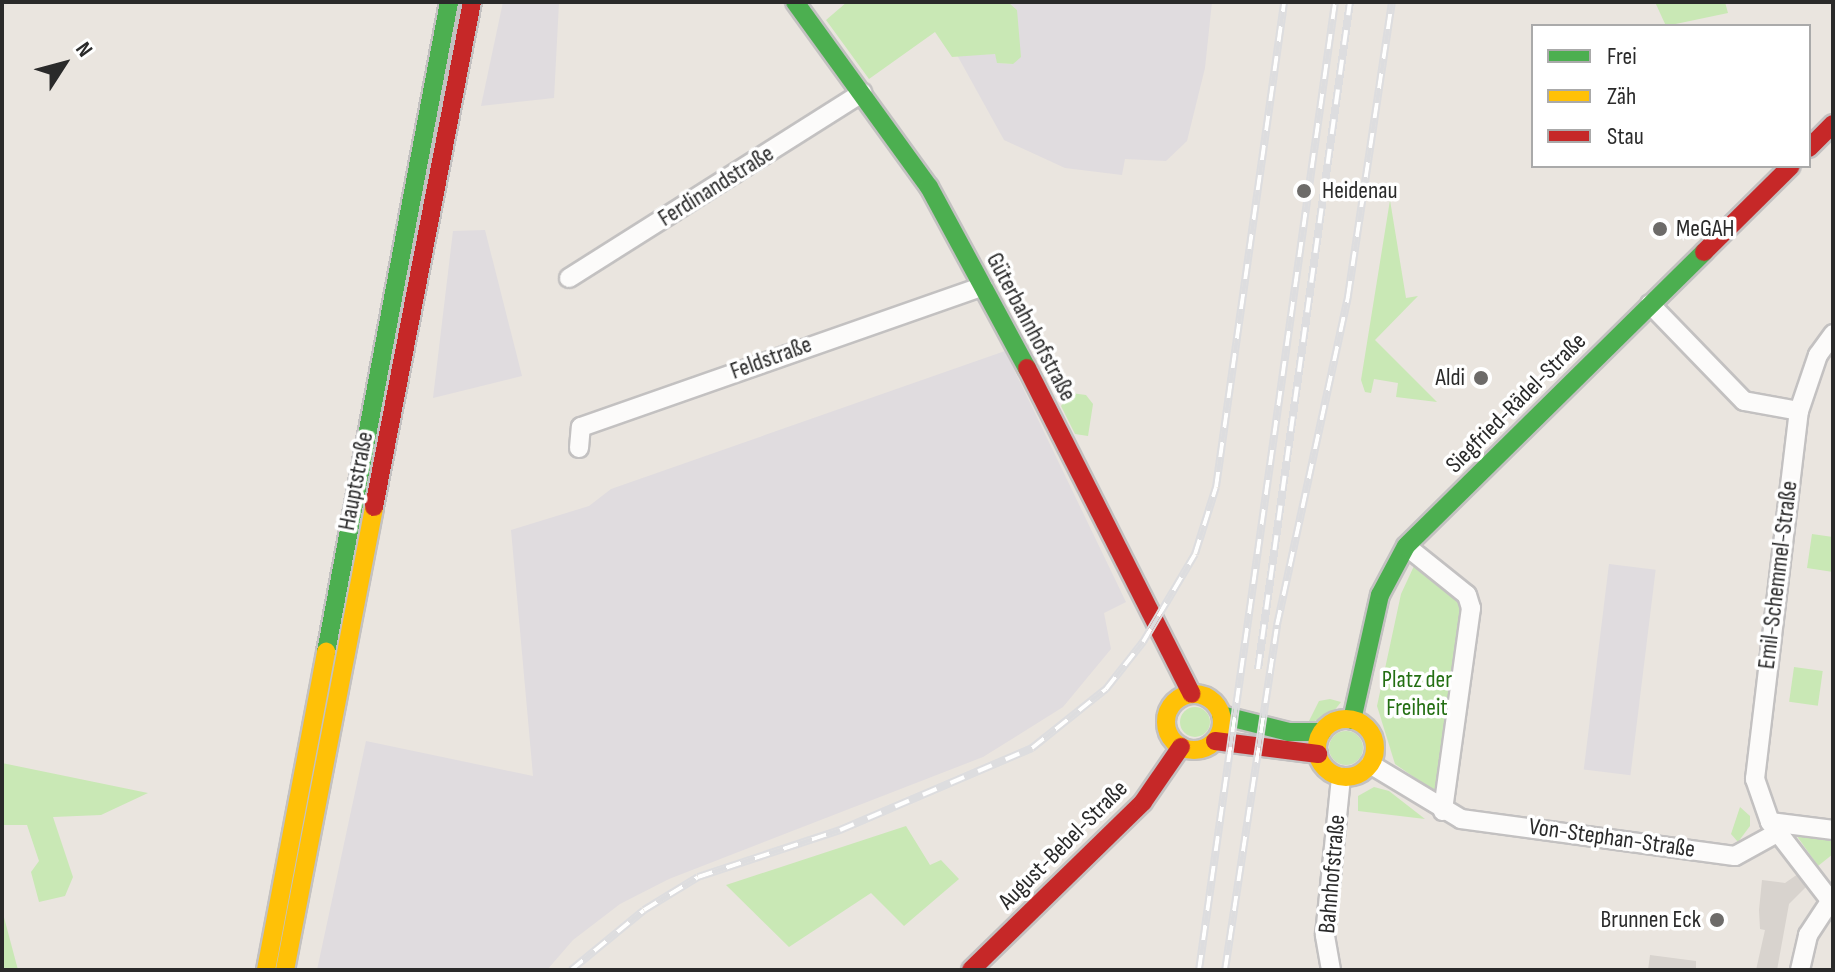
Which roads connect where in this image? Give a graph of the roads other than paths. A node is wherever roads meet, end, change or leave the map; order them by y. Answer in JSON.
{"nodes":[{"id":1,"x":449,"y":2,"type":"edge"},
{"id":2,"x":472,"y":2,"type":"edge"},
{"id":3,"x":795,"y":2,"type":"edge"},
{"id":4,"x":862,"y":93,"type":"junction"},
{"id":5,"x":1833,"y":124,"type":"edge"},
{"id":6,"x":1811,"y":146,"type":"edge"},
{"id":7,"x":1789,"y":168,"type":"edge"},
{"id":8,"x":569,"y":278,"type":"dead end"},
{"id":9,"x":983,"y":286,"type":"junction"},
{"id":10,"x":1650,"y":304,"type":"junction"},
{"id":11,"x":1833,"y":334,"type":"edge"},
{"id":12,"x":1799,"y":411,"type":"junction"},
{"id":13,"x":579,"y":448,"type":"dead end"},
{"id":14,"x":1406,"y":546,"type":"junction"},
{"id":15,"x":1192,"y":694,"type":"junction"},
{"id":16,"x":1221,"y":715,"type":"junction"},
{"id":17,"x":1352,"y":720,"type":"junction"},
{"id":18,"x":1322,"y":732,"type":"junction"},
{"id":19,"x":1215,"y":741,"type":"junction"},
{"id":20,"x":1181,"y":747,"type":"junction"},
{"id":21,"x":1318,"y":754,"type":"junction"},
{"id":22,"x":1370,"y":764,"type":"junction"},
{"id":23,"x":1341,"y":777,"type":"junction"},
{"id":24,"x":1443,"y":811,"type":"junction"},
{"id":25,"x":1774,"y":827,"type":"junction"},
{"id":26,"x":1833,"y":830,"type":"edge"},
{"id":27,"x":1831,"y":899,"type":"edge"},
{"id":28,"x":266,"y":970,"type":"edge"},
{"id":29,"x":285,"y":970,"type":"edge"},
{"id":30,"x":971,"y":970,"type":"edge"},
{"id":31,"x":1331,"y":970,"type":"edge"},
{"id":32,"x":1800,"y":970,"type":"edge"}],
"edges":[{"from":1,"to":28,"type":"street","name":"Hauptstraße"},
{"from":2,"to":29,"type":"street","name":"Hauptstraße"},
{"from":3,"to":4,"type":"street","name":"Güterbahnhofstraße"},
{"from":4,"to":8,"type":"street","name":"Ferdinandstraße"},
{"from":4,"to":9,"type":"street","name":"Güterbahnhofstraße"},
{"from":5,"to":6,"type":"street"},
{"from":7,"to":10,"type":"street","name":"Siegfried-Rädel-Straße"},
{"from":9,"to":13,"type":"street","name":"Feldstraße"},
{"from":9,"to":15,"type":"street","name":"Güterbahnhofstraße"},
{"from":10,"to":12,"type":"street"},
{"from":10,"to":14,"type":"street","name":"Siegfried-Rädel-Straße"},
{"from":11,"to":12,"type":"street","name":"Emil-Schemmel-Straße"},
{"from":12,"to":25,"type":"street","name":"Emil-Schemmel-Straße"},
{"from":14,"to":17,"type":"street","name":"Siegfried-Rädel-Straße"},
{"from":14,"to":24,"type":"street"},
{"from":15,"to":16,"type":"street"},
{"from":15,"to":20,"type":"street"},
{"from":16,"to":18,"type":"street"},
{"from":16,"to":19,"type":"street"},
{"from":17,"to":18,"type":"street"},
{"from":17,"to":22,"type":"street"},
{"from":18,"to":21,"type":"street"},
{"from":19,"to":20,"type":"street"},
{"from":19,"to":21,"type":"street"},
{"from":20,"to":30,"type":"street","name":"August-Bebel-Straße"},
{"from":21,"to":23,"type":"street"},
{"from":22,"to":23,"type":"street"},
{"from":22,"to":24,"type":"street"},
{"from":23,"to":31,"type":"street","name":"Bahnhofstraße"},
{"from":24,"to":25,"type":"street","name":"Von-Stephan-Straße"},
{"from":25,"to":26,"type":"street"},
{"from":25,"to":27,"type":"street","name":"Emil-Schemmel-Straße"},
{"from":27,"to":32,"type":"street"}]}
